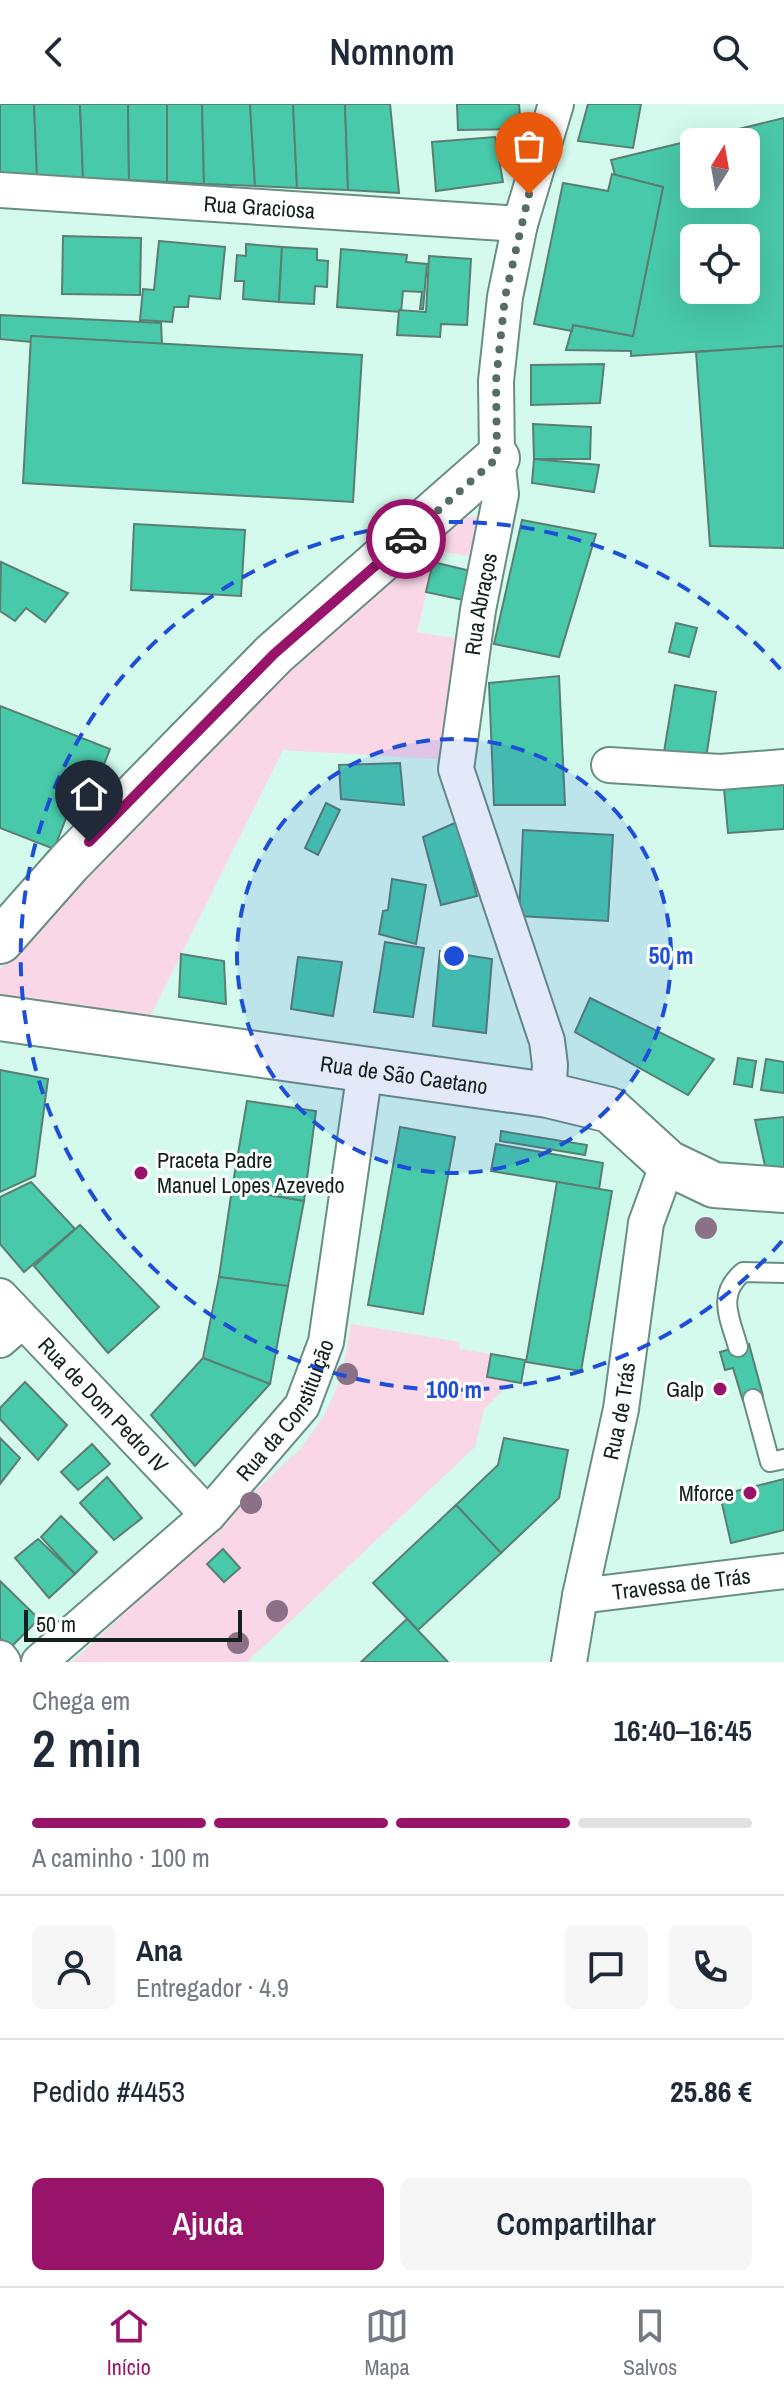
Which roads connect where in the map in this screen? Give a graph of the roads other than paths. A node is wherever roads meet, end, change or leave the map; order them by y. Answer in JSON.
{"nodes":[{"id":1,"x":556,"y":104,"type":"edge"},
{"id":2,"x":0,"y":190,"type":"edge"},
{"id":3,"x":520,"y":224,"type":"junction"},
{"id":4,"x":497,"y":458,"type":"junction"},
{"id":5,"x":609,"y":765,"type":"dead end"},
{"id":6,"x":784,"y":767,"type":"edge"},
{"id":7,"x":0,"y":941,"type":"edge"},
{"id":8,"x":0,"y":1018,"type":"edge"},
{"id":9,"x":365,"y":1070,"type":"junction"},
{"id":10,"x":548,"y":1095,"type":"junction"},
{"id":11,"x":668,"y":1163,"type":"junction"},
{"id":12,"x":784,"y":1190,"type":"edge"},
{"id":13,"x":784,"y":1273,"type":"edge"},
{"id":14,"x":7,"y":1319,"type":"edge"},
{"id":15,"x":738,"y":1347,"type":"dead end"},
{"id":16,"x":753,"y":1399,"type":"dead end"},
{"id":17,"x":784,"y":1459,"type":"edge"},
{"id":18,"x":208,"y":1515,"type":"junction"},
{"id":19,"x":784,"y":1571,"type":"edge"},
{"id":20,"x":580,"y":1596,"type":"junction"},
{"id":21,"x":39,"y":1662,"type":"edge"},
{"id":22,"x":569,"y":1662,"type":"edge"}],
"edges":[{"from":1,"to":3,"type":"street","name":"Rua Abraços"},
{"from":2,"to":3,"type":"street","name":"Rua Graciosa"},
{"from":3,"to":4,"type":"street","name":"Rua Abraços"},
{"from":4,"to":7,"type":"main road"},
{"from":4,"to":10,"type":"street","name":"Rua Abraços"},
{"from":5,"to":6,"type":"street"},
{"from":8,"to":9,"type":"main road","name":"Rua de São Caetano"},
{"from":9,"to":10,"type":"main road","name":"Rua de São Caetano"},
{"from":9,"to":18,"type":"street","name":"Rua da Constituição"},
{"from":10,"to":11,"type":"main road","name":"Rua de São Caetano"},
{"from":11,"to":12,"type":"main road","name":"Rua de São Caetano"},
{"from":11,"to":20,"type":"street","name":"Rua de Trás"},
{"from":13,"to":15,"type":"lane"},
{"from":14,"to":18,"type":"street","name":"Rua de Dom Pedro IV"},
{"from":16,"to":17,"type":"lane"},
{"from":18,"to":21,"type":"street","name":"Rua da Constituição"},
{"from":19,"to":20,"type":"street","name":"Travessa de Trás"},
{"from":20,"to":22,"type":"street","name":"Rua de Trás"}]}
